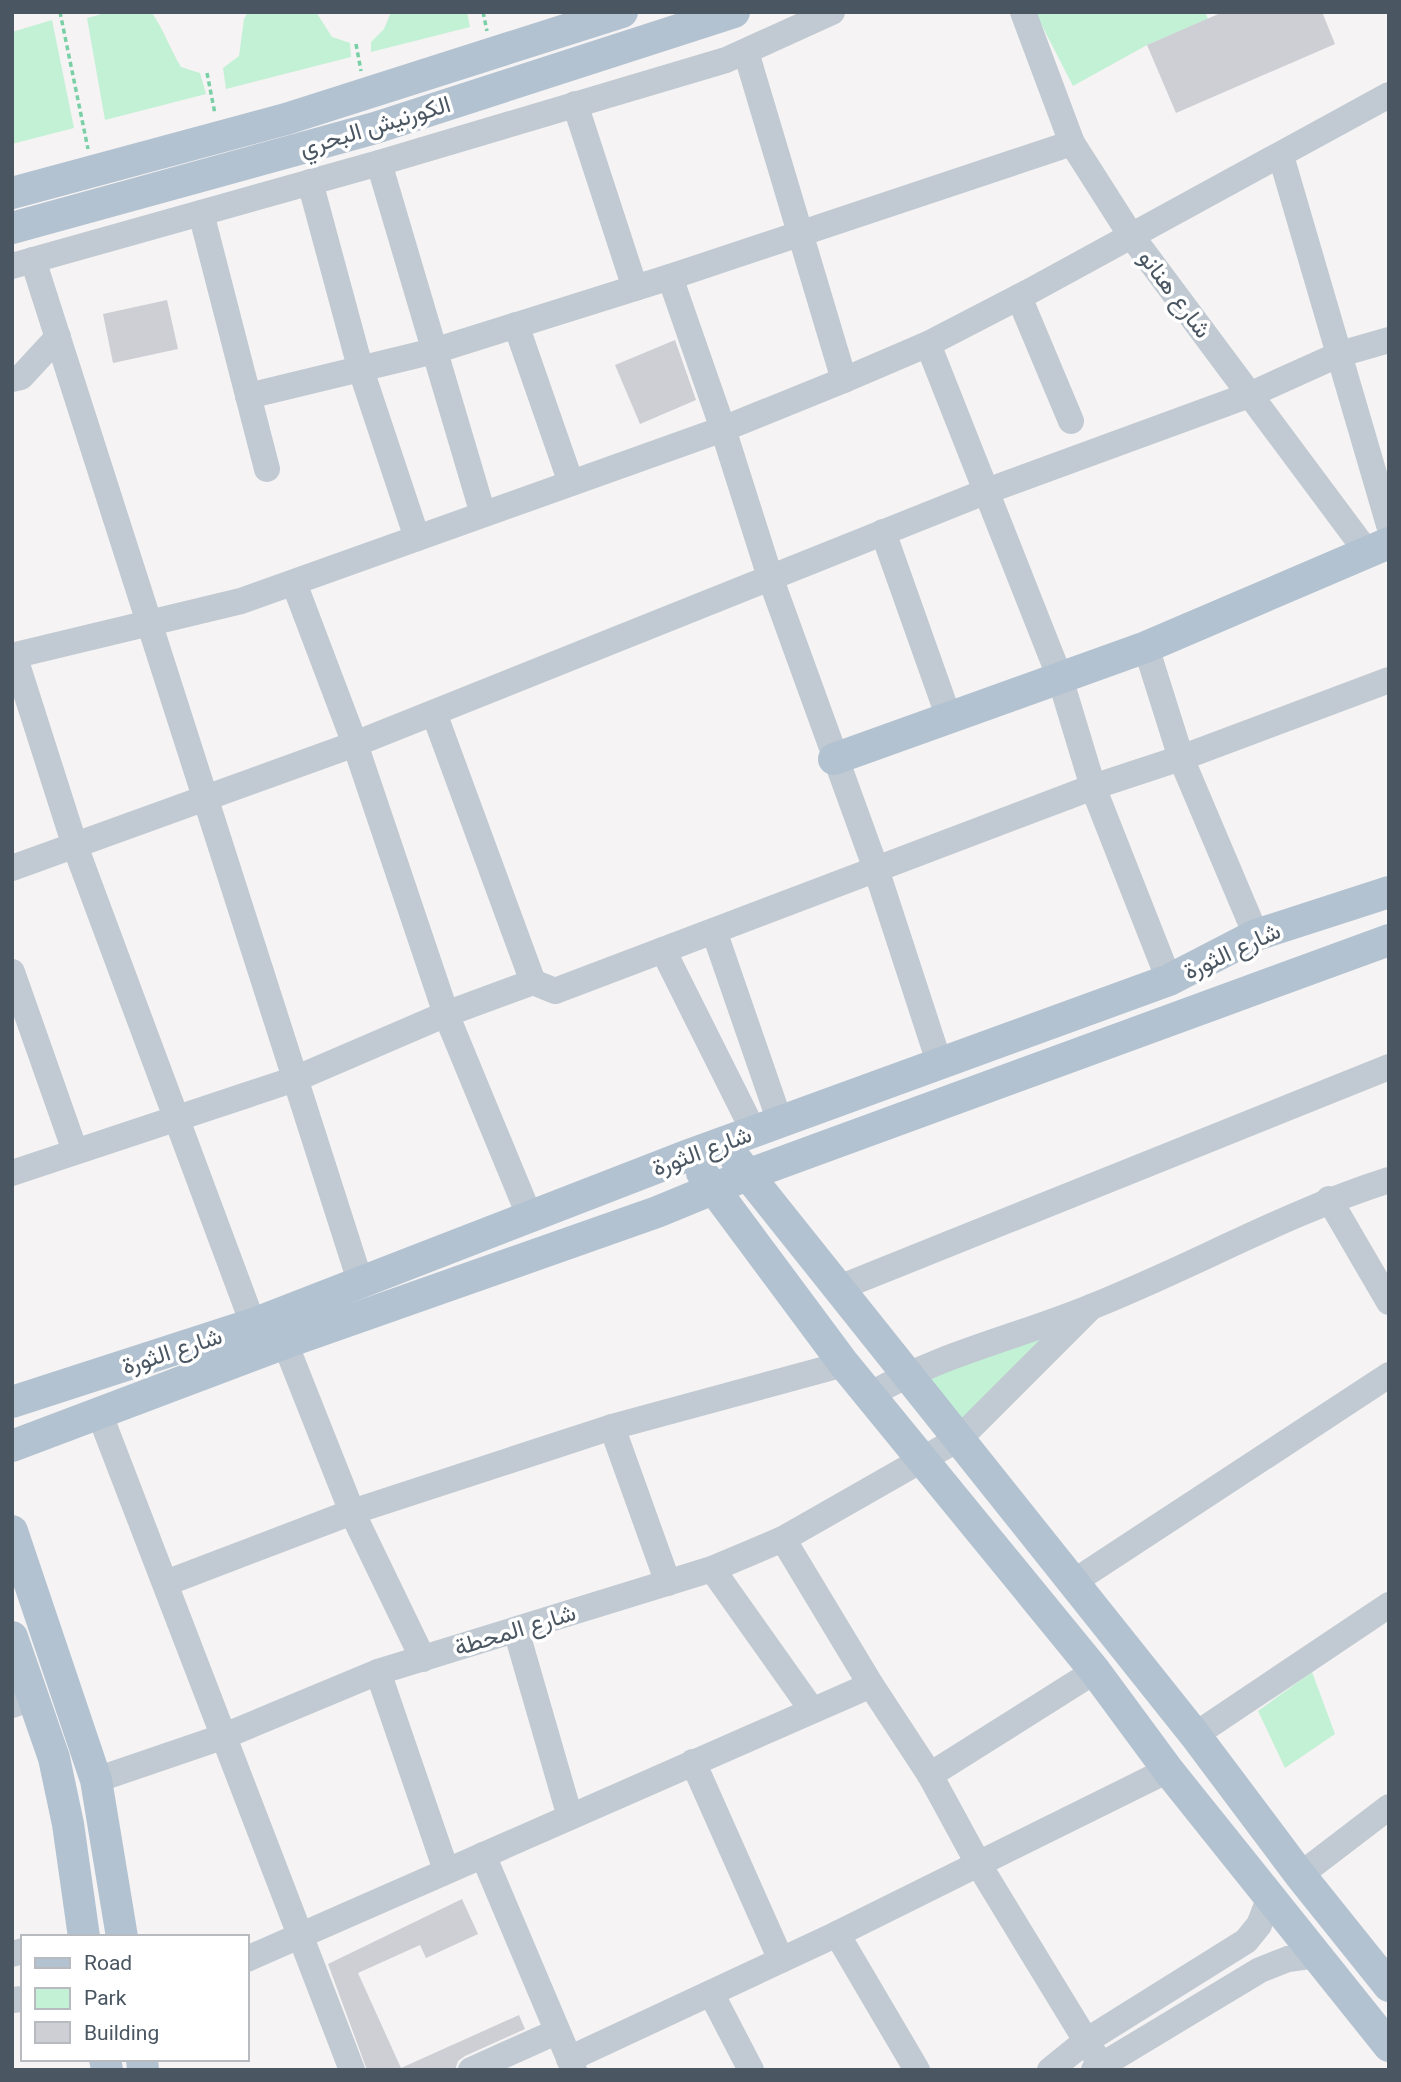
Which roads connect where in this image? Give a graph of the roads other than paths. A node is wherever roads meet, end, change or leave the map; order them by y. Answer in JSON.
{"nodes":[{"id":1,"x":622,"y":12,"type":"edge"},
{"id":2,"x":734,"y":12,"type":"edge"},
{"id":3,"x":832,"y":12,"type":"edge"},
{"id":4,"x":1023,"y":12,"type":"edge"},
{"id":5,"x":746,"y":52,"type":"junction"},
{"id":6,"x":1389,"y":95,"type":"edge"},
{"id":7,"x":575,"y":104,"type":"junction"},
{"id":8,"x":1072,"y":143,"type":"junction"},
{"id":9,"x":1281,"y":156,"type":"junction"},
{"id":10,"x":379,"y":163,"type":"junction"},
{"id":11,"x":310,"y":182,"type":"junction"},
{"id":12,"x":12,"y":193,"type":"edge"},
{"id":13,"x":201,"y":213,"type":"junction"},
{"id":14,"x":12,"y":228,"type":"edge"},
{"id":15,"x":799,"y":232,"type":"junction"},
{"id":16,"x":1130,"y":234,"type":"junction"},
{"id":17,"x":23,"y":263,"type":"edge"},
{"id":18,"x":670,"y":277,"type":"junction"},
{"id":19,"x":635,"y":288,"type":"junction"},
{"id":20,"x":1019,"y":297,"type":"junction"},
{"id":21,"x":516,"y":325,"type":"junction"},
{"id":22,"x":58,"y":337,"type":"junction"},
{"id":23,"x":1388,"y":342,"type":"edge"},
{"id":24,"x":928,"y":344,"type":"junction"},
{"id":25,"x":434,"y":351,"type":"junction"},
{"id":26,"x":1340,"y":354,"type":"junction"},
{"id":27,"x":360,"y":367,"type":"junction"},
{"id":28,"x":12,"y":379,"type":"edge"},
{"id":29,"x":844,"y":380,"type":"junction"},
{"id":30,"x":1249,"y":395,"type":"junction"},
{"id":31,"x":248,"y":396,"type":"junction"},
{"id":32,"x":1071,"y":421,"type":"dead end"},
{"id":33,"x":723,"y":429,"type":"junction"},
{"id":34,"x":267,"y":469,"type":"dead end"},
{"id":35,"x":570,"y":483,"type":"junction"},
{"id":36,"x":987,"y":491,"type":"junction"},
{"id":37,"x":483,"y":514,"type":"junction"},
{"id":38,"x":1389,"y":525,"type":"edge"},
{"id":39,"x":883,"y":532,"type":"junction"},
{"id":40,"x":417,"y":538,"type":"junction"},
{"id":41,"x":1378,"y":547,"type":"edge"},
{"id":42,"x":770,"y":577,"type":"junction"},
{"id":43,"x":295,"y":583,"type":"junction"},
{"id":44,"x":149,"y":624,"type":"junction"},
{"id":45,"x":1146,"y":647,"type":"junction"},
{"id":46,"x":13,"y":655,"type":"edge"},
{"id":47,"x":1060,"y":678,"type":"junction"},
{"id":48,"x":1389,"y":680,"type":"edge"},
{"id":49,"x":433,"y":713,"type":"junction"},
{"id":50,"x":949,"y":718,"type":"junction"},
{"id":51,"x":355,"y":744,"type":"junction"},
{"id":52,"x":1181,"y":758,"type":"junction"},
{"id":53,"x":834,"y":759,"type":"junction"},
{"id":54,"x":1093,"y":787,"type":"junction"},
{"id":55,"x":205,"y":798,"type":"junction"},
{"id":56,"x":75,"y":846,"type":"junction"},
{"id":57,"x":12,"y":868,"type":"edge"},
{"id":58,"x":876,"y":869,"type":"junction"},
{"id":59,"x":1389,"y":891,"type":"edge"},
{"id":60,"x":714,"y":931,"type":"junction"},
{"id":61,"x":1256,"y":935,"type":"junction"},
{"id":62,"x":1389,"y":940,"type":"edge"},
{"id":63,"x":663,"y":950,"type":"junction"},
{"id":64,"x":12,"y":972,"type":"edge"},
{"id":65,"x":1169,"y":980,"type":"junction"},
{"id":66,"x":533,"y":982,"type":"junction"},
{"id":67,"x":446,"y":1014,"type":"junction"},
{"id":68,"x":939,"y":1062,"type":"junction"},
{"id":69,"x":1389,"y":1068,"type":"edge"},
{"id":70,"x":295,"y":1079,"type":"junction"},
{"id":71,"x":179,"y":1118,"type":"junction"},
{"id":72,"x":767,"y":1127,"type":"junction"},
{"id":73,"x":723,"y":1143,"type":"junction"},
{"id":74,"x":75,"y":1152,"type":"junction"},
{"id":75,"x":689,"y":1155,"type":"junction"},
{"id":76,"x":12,"y":1173,"type":"edge"},
{"id":77,"x":747,"y":1175,"type":"junction"},
{"id":78,"x":1389,"y":1180,"type":"edge"},
{"id":79,"x":714,"y":1189,"type":"junction"},
{"id":80,"x":1329,"y":1199,"type":"junction"},
{"id":81,"x":529,"y":1215,"type":"junction"},
{"id":82,"x":360,"y":1281,"type":"junction"},
{"id":83,"x":839,"y":1288,"type":"junction"},
{"id":84,"x":1389,"y":1302,"type":"edge"},
{"id":85,"x":1091,"y":1307,"type":"junction"},
{"id":86,"x":253,"y":1324,"type":"junction"},
{"id":87,"x":285,"y":1343,"type":"junction"},
{"id":88,"x":844,"y":1364,"type":"junction"},
{"id":89,"x":907,"y":1373,"type":"junction"},
{"id":90,"x":1389,"y":1375,"type":"edge"},
{"id":91,"x":870,"y":1395,"type":"junction"},
{"id":92,"x":12,"y":1402,"type":"edge"},
{"id":93,"x":100,"y":1415,"type":"junction"},
{"id":94,"x":611,"y":1427,"type":"junction"},
{"id":95,"x":960,"y":1438,"type":"junction"},
{"id":96,"x":12,"y":1447,"type":"edge"},
{"id":97,"x":923,"y":1458,"type":"junction"},
{"id":98,"x":352,"y":1513,"type":"junction"},
{"id":99,"x":12,"y":1531,"type":"edge"},
{"id":100,"x":783,"y":1539,"type":"junction"},
{"id":101,"x":712,"y":1569,"type":"junction"},
{"id":102,"x":166,"y":1583,"type":"junction"},
{"id":103,"x":668,"y":1583,"type":"junction"},
{"id":104,"x":1072,"y":1583,"type":"junction"},
{"id":105,"x":1389,"y":1605,"type":"edge"},
{"id":106,"x":516,"y":1630,"type":"junction"},
{"id":107,"x":12,"y":1637,"type":"edge"},
{"id":108,"x":423,"y":1659,"type":"junction"},
{"id":109,"x":1095,"y":1671,"type":"junction"},
{"id":110,"x":378,"y":1672,"type":"junction"},
{"id":111,"x":871,"y":1685,"type":"junction"},
{"id":112,"x":23,"y":1701,"type":"edge"},
{"id":113,"x":811,"y":1710,"type":"junction"},
{"id":114,"x":1195,"y":1735,"type":"junction"},
{"id":115,"x":222,"y":1737,"type":"junction"},
{"id":116,"x":693,"y":1762,"type":"junction"},
{"id":117,"x":1168,"y":1770,"type":"junction"},
{"id":118,"x":930,"y":1775,"type":"junction"},
{"id":119,"x":96,"y":1780,"type":"junction"},
{"id":120,"x":1389,"y":1807,"type":"edge"},
{"id":121,"x":570,"y":1817,"type":"junction"},
{"id":122,"x":483,"y":1855,"type":"junction"},
{"id":123,"x":979,"y":1865,"type":"junction"},
{"id":124,"x":446,"y":1870,"type":"junction"},
{"id":125,"x":1300,"y":1875,"type":"junction"},
{"id":126,"x":1270,"y":1897,"type":"junction"},
{"id":127,"x":837,"y":1934,"type":"junction"},
{"id":128,"x":84,"y":1935,"type":"edge"},
{"id":129,"x":122,"y":1935,"type":"edge"},
{"id":130,"x":301,"y":1936,"type":"junction"},
{"id":131,"x":1317,"y":1955,"type":"junction"},
{"id":132,"x":248,"y":1959,"type":"edge"},
{"id":133,"x":781,"y":1960,"type":"junction"},
{"id":134,"x":1389,"y":1986,"type":"edge"},
{"id":135,"x":711,"y":1993,"type":"junction"},
{"id":136,"x":556,"y":2032,"type":"junction"},
{"id":137,"x":1086,"y":2041,"type":"junction"},
{"id":138,"x":1389,"y":2046,"type":"edge"},
{"id":139,"x":572,"y":2064,"type":"edge"},
{"id":140,"x":1100,"y":2068,"type":"edge"},
{"id":141,"x":352,"y":2070,"type":"edge"},
{"id":142,"x":471,"y":2070,"type":"edge"},
{"id":143,"x":751,"y":2070,"type":"edge"},
{"id":144,"x":917,"y":2070,"type":"edge"},
{"id":145,"x":1050,"y":2070,"type":"edge"}],
"edges":[{"from":1,"to":12,"type":"main road","name":"الكورنيش البحري"},
{"from":2,"to":14,"type":"main road","name":"الكورنيش البحري"},
{"from":3,"to":5,"type":"street"},
{"from":4,"to":8,"type":"street","name":"شارع هنانو"},
{"from":5,"to":7,"type":"street"},
{"from":5,"to":15,"type":"street"},
{"from":6,"to":9,"type":"street"},
{"from":7,"to":10,"type":"street"},
{"from":7,"to":19,"type":"street"},
{"from":8,"to":15,"type":"street"},
{"from":8,"to":16,"type":"street","name":"شارع هنانو"},
{"from":9,"to":16,"type":"street"},
{"from":9,"to":26,"type":"street"},
{"from":10,"to":11,"type":"street"},
{"from":10,"to":25,"type":"street"},
{"from":11,"to":13,"type":"street"},
{"from":11,"to":27,"type":"street"},
{"from":13,"to":17,"type":"street"},
{"from":13,"to":31,"type":"street"},
{"from":15,"to":18,"type":"street"},
{"from":15,"to":29,"type":"street"},
{"from":16,"to":20,"type":"street"},
{"from":16,"to":30,"type":"street","name":"شارع هنانو"},
{"from":17,"to":22,"type":"street"},
{"from":18,"to":19,"type":"street"},
{"from":18,"to":33,"type":"street"},
{"from":19,"to":21,"type":"street"},
{"from":20,"to":24,"type":"street"},
{"from":20,"to":32,"type":"street"},
{"from":21,"to":25,"type":"street"},
{"from":21,"to":35,"type":"street"},
{"from":22,"to":28,"type":"street"},
{"from":22,"to":44,"type":"street"},
{"from":23,"to":26,"type":"street"},
{"from":24,"to":29,"type":"street"},
{"from":24,"to":36,"type":"street"},
{"from":25,"to":27,"type":"street"},
{"from":25,"to":37,"type":"street"},
{"from":26,"to":30,"type":"street"},
{"from":26,"to":38,"type":"street"},
{"from":27,"to":31,"type":"street"},
{"from":27,"to":40,"type":"street"},
{"from":29,"to":33,"type":"street"},
{"from":30,"to":36,"type":"street"},
{"from":30,"to":41,"type":"street","name":"شارع هنانو"},
{"from":31,"to":34,"type":"street"},
{"from":33,"to":35,"type":"street"},
{"from":33,"to":42,"type":"street"},
{"from":35,"to":37,"type":"street"},
{"from":36,"to":39,"type":"street"},
{"from":36,"to":47,"type":"street"},
{"from":37,"to":40,"type":"street"},
{"from":39,"to":42,"type":"street"},
{"from":39,"to":50,"type":"street"},
{"from":40,"to":43,"type":"street"},
{"from":41,"to":45,"type":"main road"},
{"from":42,"to":49,"type":"street"},
{"from":42,"to":53,"type":"street"},
{"from":43,"to":44,"type":"street"},
{"from":43,"to":51,"type":"street"},
{"from":44,"to":46,"type":"street"},
{"from":44,"to":55,"type":"street"},
{"from":45,"to":47,"type":"main road"},
{"from":45,"to":52,"type":"street"},
{"from":46,"to":56,"type":"street"},
{"from":47,"to":50,"type":"main road"},
{"from":47,"to":54,"type":"street"},
{"from":48,"to":52,"type":"street"},
{"from":49,"to":51,"type":"street"},
{"from":49,"to":66,"type":"street"},
{"from":50,"to":53,"type":"main road"},
{"from":51,"to":55,"type":"street"},
{"from":51,"to":67,"type":"street"},
{"from":52,"to":54,"type":"street"},
{"from":52,"to":61,"type":"street"},
{"from":53,"to":58,"type":"street"},
{"from":54,"to":58,"type":"street"},
{"from":54,"to":65,"type":"street"},
{"from":55,"to":56,"type":"street"},
{"from":55,"to":70,"type":"street"},
{"from":56,"to":57,"type":"street"},
{"from":56,"to":71,"type":"street"},
{"from":58,"to":60,"type":"street"},
{"from":58,"to":68,"type":"street"},
{"from":59,"to":61,"type":"main road","name":"شارع الثورة"},
{"from":60,"to":63,"type":"street"},
{"from":60,"to":72,"type":"street"},
{"from":61,"to":65,"type":"main road","name":"شارع الثورة"},
{"from":62,"to":77,"type":"main road","name":"شارع الثورة"},
{"from":63,"to":66,"type":"street"},
{"from":63,"to":72,"type":"street"},
{"from":64,"to":74,"type":"street"},
{"from":65,"to":68,"type":"main road","name":"شارع الثورة"},
{"from":66,"to":67,"type":"street"},
{"from":67,"to":70,"type":"street"},
{"from":67,"to":81,"type":"street"},
{"from":68,"to":72,"type":"main road","name":"شارع الثورة"},
{"from":69,"to":83,"type":"street"},
{"from":70,"to":71,"type":"street"},
{"from":70,"to":82,"type":"street"},
{"from":71,"to":74,"type":"street"},
{"from":71,"to":86,"type":"street"},
{"from":72,"to":73,"type":"main road","name":"شارع الثورة"},
{"from":73,"to":75,"type":"main road","name":"شارع الثورة"},
{"from":73,"to":77,"type":"main road"},
{"from":74,"to":76,"type":"street"},
{"from":75,"to":79,"type":"main road"},
{"from":75,"to":81,"type":"main road","name":"شارع الثورة"},
{"from":77,"to":79,"type":"main road","name":"شارع الثورة"},
{"from":77,"to":83,"type":"main road"},
{"from":78,"to":80,"type":"street"},
{"from":79,"to":87,"type":"main road","name":"شارع الثورة"},
{"from":79,"to":88,"type":"main road"},
{"from":80,"to":84,"type":"street"},
{"from":80,"to":85,"type":"street"},
{"from":81,"to":82,"type":"main road","name":"شارع الثورة"},
{"from":82,"to":86,"type":"main road","name":"شارع الثورة"},
{"from":83,"to":89,"type":"main road"},
{"from":85,"to":89,"type":"street"},
{"from":85,"to":95,"type":"street","name":"شارع المحطة"},
{"from":86,"to":92,"type":"main road","name":"شارع الثورة"},
{"from":87,"to":93,"type":"main road","name":"شارع الثورة"},
{"from":87,"to":98,"type":"street"},
{"from":88,"to":91,"type":"main road"},
{"from":88,"to":94,"type":"street"},
{"from":89,"to":91,"type":"street"},
{"from":89,"to":95,"type":"main road"},
{"from":90,"to":104,"type":"street"},
{"from":91,"to":97,"type":"main road"},
{"from":93,"to":96,"type":"main road","name":"شارع الثورة"},
{"from":93,"to":102,"type":"street"},
{"from":94,"to":98,"type":"street"},
{"from":94,"to":103,"type":"street"},
{"from":95,"to":97,"type":"street","name":"شارع المحطة"},
{"from":95,"to":104,"type":"main road"},
{"from":97,"to":100,"type":"street","name":"شارع المحطة"},
{"from":97,"to":109,"type":"main road"},
{"from":98,"to":102,"type":"street"},
{"from":98,"to":108,"type":"street"},
{"from":99,"to":119,"type":"main road"},
{"from":100,"to":101,"type":"street","name":"شارع المحطة"},
{"from":100,"to":111,"type":"street"},
{"from":101,"to":103,"type":"street","name":"شارع المحطة"},
{"from":101,"to":113,"type":"street"},
{"from":102,"to":115,"type":"street"},
{"from":103,"to":106,"type":"street","name":"شارع المحطة"},
{"from":104,"to":114,"type":"main road"},
{"from":105,"to":114,"type":"street"},
{"from":106,"to":108,"type":"street","name":"شارع المحطة"},
{"from":106,"to":121,"type":"street"},
{"from":107,"to":112,"type":"main road"},
{"from":108,"to":110,"type":"street","name":"شارع المحطة"},
{"from":109,"to":117,"type":"main road"},
{"from":109,"to":118,"type":"street"},
{"from":110,"to":115,"type":"street","name":"شارع المحطة"},
{"from":110,"to":124,"type":"street"},
{"from":111,"to":113,"type":"street"},
{"from":111,"to":118,"type":"street"},
{"from":112,"to":128,"type":"main road"},
{"from":113,"to":116,"type":"street"},
{"from":114,"to":125,"type":"main road"},
{"from":115,"to":119,"type":"street","name":"شارع المحطة"},
{"from":115,"to":130,"type":"street"},
{"from":116,"to":121,"type":"street"},
{"from":116,"to":133,"type":"street"},
{"from":117,"to":123,"type":"street"},
{"from":117,"to":126,"type":"main road"},
{"from":118,"to":123,"type":"street"},
{"from":119,"to":129,"type":"main road"},
{"from":120,"to":125,"type":"street"},
{"from":121,"to":122,"type":"street"},
{"from":122,"to":124,"type":"street"},
{"from":122,"to":136,"type":"street"},
{"from":123,"to":127,"type":"street"},
{"from":123,"to":137,"type":"street"},
{"from":124,"to":130,"type":"street"},
{"from":125,"to":134,"type":"main road"},
{"from":126,"to":131,"type":"main road"},
{"from":126,"to":137,"type":"street"},
{"from":127,"to":133,"type":"street"},
{"from":127,"to":144,"type":"street"},
{"from":130,"to":132,"type":"street"},
{"from":130,"to":141,"type":"street"},
{"from":131,"to":138,"type":"main road"},
{"from":131,"to":140,"type":"street"},
{"from":133,"to":135,"type":"street"},
{"from":135,"to":139,"type":"street"},
{"from":135,"to":143,"type":"street"},
{"from":136,"to":139,"type":"street"},
{"from":136,"to":142,"type":"street"},
{"from":137,"to":140,"type":"street"},
{"from":137,"to":145,"type":"street"}]}
